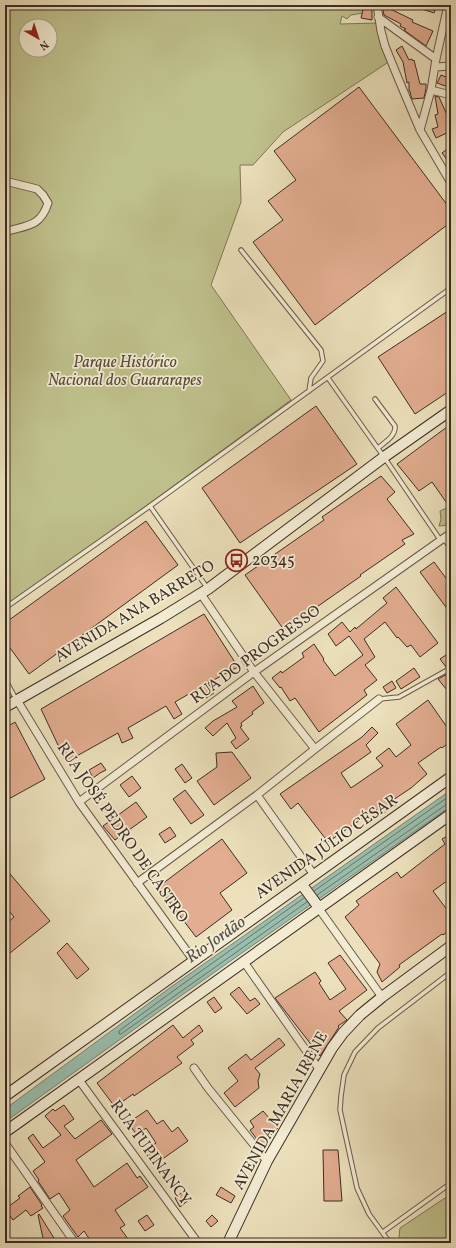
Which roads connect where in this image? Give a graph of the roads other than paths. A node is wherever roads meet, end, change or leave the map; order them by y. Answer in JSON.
{"nodes":[{"id":1,"x":377,"y":5,"type":"edge"},
{"id":2,"x":448,"y":5,"type":"edge"},
{"id":3,"x":378,"y":17,"type":"junction"},
{"id":4,"x":436,"y":63,"type":"junction"},
{"id":5,"x":451,"y":66,"type":"edge"},
{"id":6,"x":431,"y":90,"type":"junction"},
{"id":7,"x":451,"y":95,"type":"edge"},
{"id":8,"x":420,"y":130,"type":"junction"},
{"id":9,"x":5,"y":181,"type":"edge"},
{"id":10,"x":451,"y":184,"type":"edge"},
{"id":11,"x":5,"y":232,"type":"edge"},
{"id":12,"x":241,"y":250,"type":"dead end"},
{"id":13,"x":451,"y":288,"type":"edge"},
{"id":14,"x":328,"y":378,"type":"junction"},
{"id":15,"x":309,"y":391,"type":"junction"},
{"id":16,"x":375,"y":399,"type":"dead end"},
{"id":17,"x":451,"y":410,"type":"edge"},
{"id":18,"x":378,"y":448,"type":"junction"},
{"id":19,"x":384,"y":457,"type":"junction"},
{"id":20,"x":150,"y":506,"type":"junction"},
{"id":21,"x":451,"y":533,"type":"edge"},
{"id":22,"x":442,"y":540,"type":"junction"},
{"id":23,"x":451,"y":548,"type":"edge"},
{"id":24,"x":205,"y":592,"type":"junction"},
{"id":25,"x":5,"y":608,"type":"edge"},
{"id":26,"x":451,"y":668,"type":"edge"},
{"id":27,"x":254,"y":672,"type":"junction"},
{"id":28,"x":5,"y":679,"type":"edge"},
{"id":29,"x":379,"y":699,"type":"joint"},
{"id":30,"x":17,"y":700,"type":"junction"},
{"id":31,"x":5,"y":707,"type":"edge"},
{"id":32,"x":315,"y":749,"type":"junction"},
{"id":33,"x":451,"y":777,"type":"edge"},
{"id":34,"x":257,"y":795,"type":"junction"},
{"id":35,"x":79,"y":802,"type":"junction"},
{"id":36,"x":451,"y":814,"type":"edge"},
{"id":37,"x":314,"y":875,"type":"junction"},
{"id":38,"x":136,"y":882,"type":"junction"},
{"id":39,"x":302,"y":885,"type":"junction"},
{"id":40,"x":318,"y":907,"type":"junction"},
{"id":41,"x":451,"y":946,"type":"edge"},
{"id":42,"x":194,"y":960,"type":"junction"},
{"id":43,"x":244,"y":962,"type":"junction"},
{"id":44,"x":451,"y":972,"type":"edge"},
{"id":45,"x":382,"y":997,"type":"junction"},
{"id":46,"x":194,"y":1068,"type":"dead end"},
{"id":47,"x":319,"y":1070,"type":"junction"},
{"id":48,"x":79,"y":1080,"type":"junction"},
{"id":49,"x":5,"y":1096,"type":"edge"},
{"id":50,"x":5,"y":1132,"type":"edge"},
{"id":51,"x":5,"y":1143,"type":"edge"},
{"id":52,"x":267,"y":1161,"type":"junction"},
{"id":53,"x":451,"y":1183,"type":"edge"},
{"id":54,"x":383,"y":1232,"type":"junction"},
{"id":55,"x":75,"y":1243,"type":"edge"},
{"id":56,"x":198,"y":1243,"type":"edge"},
{"id":57,"x":228,"y":1243,"type":"edge"},
{"id":58,"x":390,"y":1243,"type":"edge"}],
"edges":[{"from":1,"to":3,"type":"street"},
{"from":2,"to":4,"type":"street"},
{"from":3,"to":4,"type":"street"},
{"from":3,"to":8,"type":"street"},
{"from":4,"to":5,"type":"street"},
{"from":4,"to":6,"type":"street"},
{"from":6,"to":7,"type":"street"},
{"from":6,"to":8,"type":"street"},
{"from":8,"to":10,"type":"street"},
{"from":9,"to":11,"type":"street"},
{"from":12,"to":15,"type":"lane"},
{"from":13,"to":14,"type":"lane"},
{"from":14,"to":15,"type":"lane"},
{"from":14,"to":18,"type":"lane"},
{"from":15,"to":20,"type":"lane"},
{"from":16,"to":18,"type":"lane"},
{"from":17,"to":19,"type":"street","name":"AVENIDA ANA BARRETO"},
{"from":18,"to":19,"type":"lane"},
{"from":19,"to":22,"type":"lane"},
{"from":19,"to":24,"type":"street","name":"AVENIDA ANA BARRETO"},
{"from":20,"to":24,"type":"lane"},
{"from":20,"to":25,"type":"lane"},
{"from":21,"to":22,"type":"street","name":"RUA DO PROGRESSO"},
{"from":22,"to":23,"type":"lane"},
{"from":22,"to":27,"type":"street","name":"RUA DO PROGRESSO"},
{"from":24,"to":27,"type":"street"},
{"from":24,"to":30,"type":"street","name":"AVENIDA ANA BARRETO"},
{"from":26,"to":29,"type":"lane"},
{"from":27,"to":32,"type":"street"},
{"from":27,"to":35,"type":"street","name":"RUA DO PROGRESSO"},
{"from":28,"to":30,"type":"lane"},
{"from":29,"to":32,"type":"street"},
{"from":30,"to":31,"type":"street","name":"AVENIDA ANA BARRETO"},
{"from":30,"to":35,"type":"street","name":"RUA JOSÉ PEDRO DE CASTRO"},
{"from":32,"to":34,"type":"street"},
{"from":33,"to":37,"type":"street","name":"AVENIDA JÚLIO CÉSAR"},
{"from":34,"to":37,"type":"street"},
{"from":34,"to":38,"type":"street"},
{"from":35,"to":38,"type":"street","name":"RUA JOSÉ PEDRO DE CASTRO"},
{"from":36,"to":40,"type":"street"},
{"from":37,"to":39,"type":"street","name":"AVENIDA JÚLIO CÉSAR"},
{"from":38,"to":42,"type":"street","name":"RUA JOSÉ PEDRO DE CASTRO"},
{"from":39,"to":40,"type":"street"},
{"from":39,"to":42,"type":"street","name":"AVENIDA JÚLIO CÉSAR"},
{"from":40,"to":43,"type":"street"},
{"from":40,"to":45,"type":"street"},
{"from":41,"to":45,"type":"street","name":"AVENIDA MARIA IRENE"},
{"from":42,"to":49,"type":"street","name":"AVENIDA JÚLIO CÉSAR"},
{"from":43,"to":47,"type":"street"},
{"from":43,"to":48,"type":"street"},
{"from":44,"to":54,"type":"lane"},
{"from":45,"to":47,"type":"street","name":"AVENIDA MARIA IRENE"},
{"from":46,"to":52,"type":"street"},
{"from":47,"to":52,"type":"street","name":"AVENIDA MARIA IRENE"},
{"from":48,"to":50,"type":"street"},
{"from":48,"to":56,"type":"street","name":"RUA TUPINANCY"},
{"from":51,"to":55,"type":"street"},
{"from":52,"to":57,"type":"street","name":"AVENIDA MARIA IRENE"},
{"from":53,"to":54,"type":"lane"},
{"from":54,"to":58,"type":"lane"}]}
